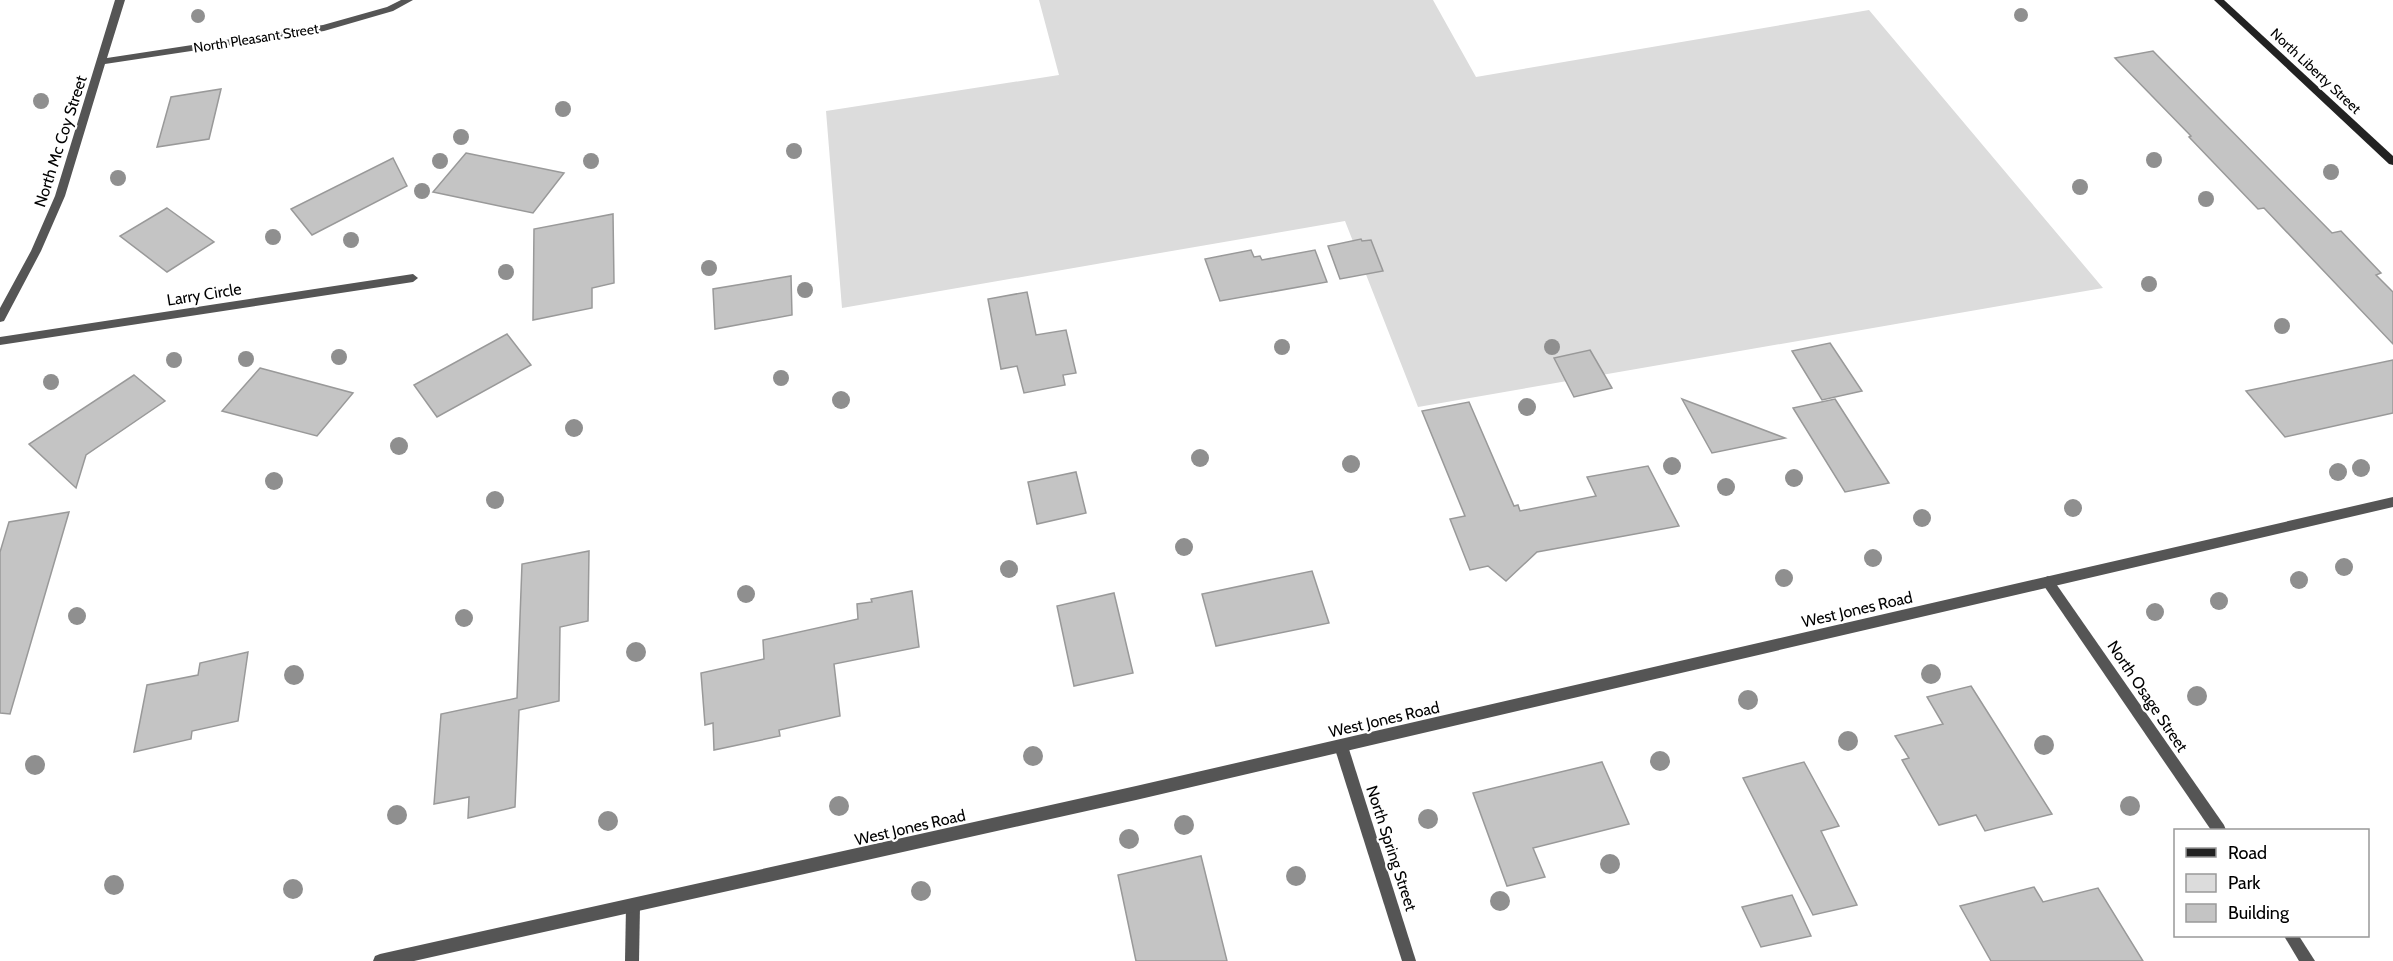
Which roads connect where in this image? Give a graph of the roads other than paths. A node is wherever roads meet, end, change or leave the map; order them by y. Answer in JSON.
{"nodes":[{"id":1,"x":120,"y":0,"type":"edge"},
{"id":2,"x":408,"y":0,"type":"edge"},
{"id":3,"x":2219,"y":0,"type":"edge"},
{"id":4,"x":100,"y":62,"type":"junction"},
{"id":5,"x":2393,"y":162,"type":"edge"},
{"id":6,"x":413,"y":278,"type":"dead end"},
{"id":7,"x":0,"y":318,"type":"edge"},
{"id":8,"x":0,"y":341,"type":"edge"},
{"id":9,"x":2393,"y":501,"type":"edge"},
{"id":10,"x":2048,"y":582,"type":"junction"},
{"id":11,"x":1341,"y":746,"type":"junction"},
{"id":12,"x":2218,"y":829,"type":"edge"},
{"id":13,"x":633,"y":906,"type":"junction"},
{"id":14,"x":2292,"y":937,"type":"edge"},
{"id":15,"x":380,"y":961,"type":"edge"},
{"id":16,"x":632,"y":961,"type":"edge"},
{"id":17,"x":1409,"y":961,"type":"edge"},
{"id":18,"x":2308,"y":961,"type":"edge"}],
"edges":[{"from":1,"to":4,"type":"street","name":"North Mc Coy Street"},
{"from":2,"to":4,"type":"street","name":"North Pleasant Street"},
{"from":3,"to":5,"type":"main road","name":"North Liberty Street"},
{"from":4,"to":7,"type":"street","name":"North Mc Coy Street"},
{"from":6,"to":8,"type":"street","name":"Larry Circle"},
{"from":9,"to":10,"type":"street","name":"West Jones Road"},
{"from":10,"to":11,"type":"street","name":"West Jones Road"},
{"from":10,"to":12,"type":"street","name":"North Osage Street"},
{"from":11,"to":13,"type":"street","name":"West Jones Road"},
{"from":11,"to":17,"type":"street","name":"North Spring Street"},
{"from":13,"to":15,"type":"street","name":"West Jones Road"},
{"from":13,"to":16,"type":"street"},
{"from":14,"to":18,"type":"street"}]}
